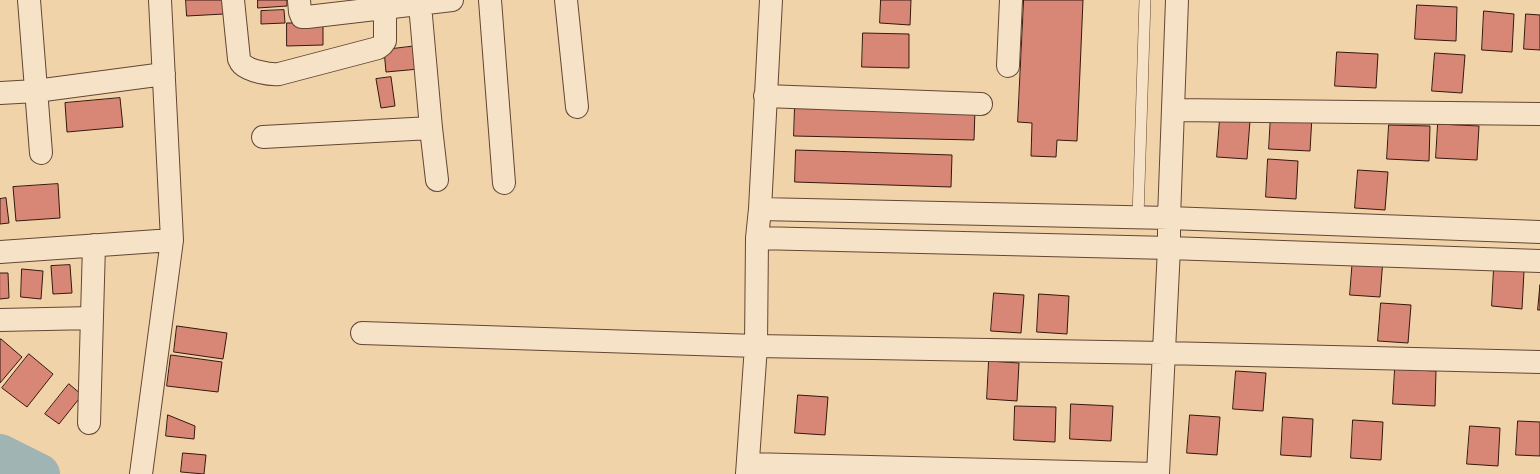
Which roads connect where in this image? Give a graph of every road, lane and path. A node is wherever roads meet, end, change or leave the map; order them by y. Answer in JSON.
{"nodes":[{"id":1,"x":29,"y":0,"type":"edge"},
{"id":2,"x":160,"y":0,"type":"edge"},
{"id":3,"x":233,"y":0,"type":"edge"},
{"id":4,"x":299,"y":0,"type":"edge"},
{"id":5,"x":452,"y":0,"type":"edge"},
{"id":6,"x":490,"y":0,"type":"edge"},
{"id":7,"x":566,"y":0,"type":"edge"},
{"id":8,"x":771,"y":0,"type":"edge"},
{"id":9,"x":1011,"y":0,"type":"edge"},
{"id":10,"x":1145,"y":0,"type":"edge"},
{"id":11,"x":1177,"y":0,"type":"edge"},
{"id":12,"x":420,"y":5,"type":"junction"},
{"id":13,"x":385,"y":9,"type":"junction"},
{"id":14,"x":1008,"y":66,"type":"dead end"},
{"id":15,"x":164,"y":74,"type":"junction"},
{"id":16,"x":36,"y":91,"type":"junction"},
{"id":17,"x":0,"y":93,"type":"edge"},
{"id":18,"x":765,"y":96,"type":"junction"},
{"id":19,"x":980,"y":104,"type":"dead end"},
{"id":20,"x":578,"y":107,"type":"dead end"},
{"id":21,"x":1173,"y":110,"type":"junction"},
{"id":22,"x":1540,"y":114,"type":"edge"},
{"id":23,"x":431,"y":128,"type":"junction"},
{"id":24,"x":263,"y":137,"type":"dead end"},
{"id":25,"x":41,"y":153,"type":"dead end"},
{"id":26,"x":437,"y":180,"type":"dead end"},
{"id":27,"x":504,"y":183,"type":"dead end"},
{"id":28,"x":760,"y":209,"type":"junction"},
{"id":29,"x":1138,"y":217,"type":"junction"},
{"id":30,"x":1169,"y":218,"type":"junction"},
{"id":31,"x":1540,"y":232,"type":"edge"},
{"id":32,"x":757,"y":238,"type":"junction"},
{"id":33,"x":172,"y":240,"type":"junction"},
{"id":34,"x":94,"y":245,"type":"junction"},
{"id":35,"x":1169,"y":248,"type":"junction"},
{"id":36,"x":0,"y":252,"type":"edge"},
{"id":37,"x":1540,"y":261,"type":"edge"},
{"id":38,"x":92,"y":318,"type":"junction"},
{"id":39,"x":0,"y":320,"type":"edge"},
{"id":40,"x":362,"y":333,"type":"dead end"},
{"id":41,"x":756,"y":346,"type":"junction"},
{"id":42,"x":1164,"y":353,"type":"junction"},
{"id":43,"x":1540,"y":362,"type":"edge"},
{"id":44,"x":89,"y":424,"type":"dead end"},
{"id":45,"x":748,"y":469,"type":"edge"},
{"id":46,"x":141,"y":474,"type":"edge"},
{"id":47,"x":1157,"y":474,"type":"edge"}],
"edges":[{"from":1,"to":16,"type":"street"},
{"from":2,"to":15,"type":"street"},
{"from":3,"to":13,"type":"street"},
{"from":4,"to":13,"type":"street"},
{"from":5,"to":12,"type":"street"},
{"from":6,"to":27,"type":"street"},
{"from":7,"to":20,"type":"street"},
{"from":8,"to":18,"type":"street"},
{"from":9,"to":14,"type":"street"},
{"from":10,"to":29,"type":"lane"},
{"from":11,"to":21,"type":"street"},
{"from":12,"to":13,"type":"street"},
{"from":12,"to":23,"type":"street"},
{"from":15,"to":16,"type":"street"},
{"from":15,"to":33,"type":"street"},
{"from":16,"to":17,"type":"street"},
{"from":16,"to":25,"type":"street"},
{"from":18,"to":19,"type":"street"},
{"from":18,"to":28,"type":"street"},
{"from":21,"to":22,"type":"street"},
{"from":21,"to":30,"type":"street"},
{"from":23,"to":24,"type":"street"},
{"from":23,"to":26,"type":"street"},
{"from":28,"to":29,"type":"street"},
{"from":28,"to":32,"type":"street"},
{"from":29,"to":30,"type":"street"},
{"from":30,"to":31,"type":"street"},
{"from":30,"to":35,"type":"street"},
{"from":32,"to":35,"type":"street"},
{"from":32,"to":41,"type":"street"},
{"from":33,"to":34,"type":"street"},
{"from":33,"to":46,"type":"street"},
{"from":34,"to":36,"type":"street"},
{"from":34,"to":38,"type":"street"},
{"from":35,"to":37,"type":"street"},
{"from":35,"to":42,"type":"street"},
{"from":38,"to":39,"type":"street"},
{"from":38,"to":44,"type":"street"},
{"from":40,"to":41,"type":"street"},
{"from":41,"to":42,"type":"street"},
{"from":41,"to":45,"type":"street"},
{"from":42,"to":43,"type":"street"},
{"from":42,"to":47,"type":"street"},
{"from":45,"to":47,"type":"street"}]}
